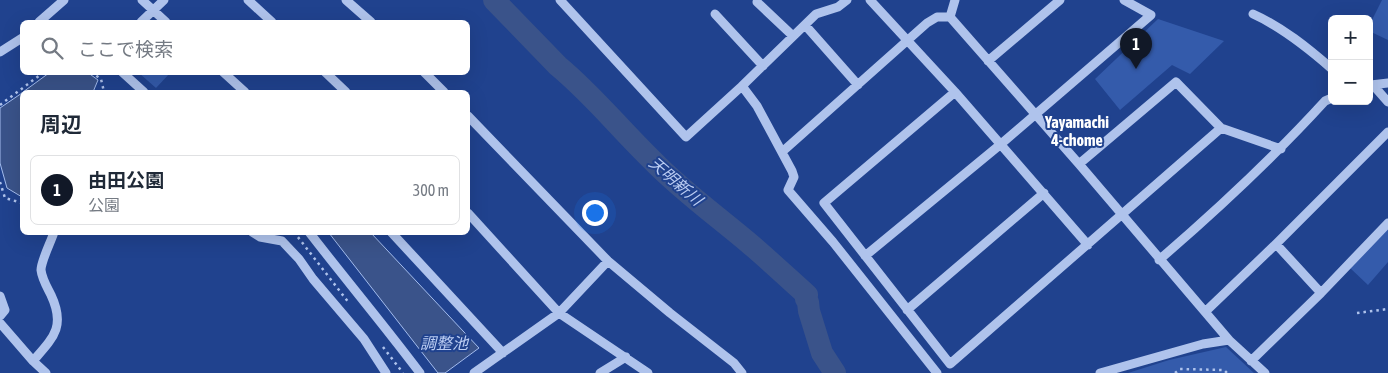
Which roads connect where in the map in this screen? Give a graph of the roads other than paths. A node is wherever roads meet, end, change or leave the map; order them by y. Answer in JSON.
{"nodes":[{"id":1,"x":64,"y":0,"type":"edge"},
{"id":2,"x":142,"y":0,"type":"edge"},
{"id":3,"x":164,"y":0,"type":"edge"},
{"id":4,"x":248,"y":0,"type":"edge"},
{"id":5,"x":346,"y":0,"type":"edge"},
{"id":6,"x":560,"y":0,"type":"edge"},
{"id":7,"x":847,"y":0,"type":"edge"},
{"id":8,"x":870,"y":0,"type":"edge"},
{"id":9,"x":955,"y":0,"type":"edge"},
{"id":10,"x":1060,"y":0,"type":"edge"},
{"id":11,"x":1124,"y":0,"type":"edge"},
{"id":12,"x":757,"y":2,"type":"dead end"},
{"id":13,"x":153,"y":11,"type":"junction"},
{"id":14,"x":715,"y":14,"type":"dead end"},
{"id":15,"x":1253,"y":14,"type":"dead end"},
{"id":16,"x":950,"y":17,"type":"junction"},
{"id":17,"x":41,"y":20,"type":"edge"},
{"id":18,"x":143,"y":20,"type":"edge"},
{"id":19,"x":164,"y":20,"type":"edge"},
{"id":20,"x":270,"y":20,"type":"edge"},
{"id":21,"x":369,"y":20,"type":"edge"},
{"id":22,"x":805,"y":25,"type":"junction"},
{"id":23,"x":793,"y":36,"type":"junction"},
{"id":24,"x":20,"y":39,"type":"edge"},
{"id":25,"x":908,"y":41,"type":"junction"},
{"id":26,"x":0,"y":52,"type":"edge"},
{"id":27,"x":988,"y":61,"type":"junction"},
{"id":28,"x":763,"y":66,"type":"junction"},
{"id":29,"x":1328,"y":66,"type":"edge"},
{"id":30,"x":125,"y":75,"type":"edge"},
{"id":31,"x":225,"y":75,"type":"edge"},
{"id":32,"x":328,"y":75,"type":"edge"},
{"id":33,"x":427,"y":75,"type":"edge"},
{"id":34,"x":1388,"y":83,"type":"edge"},
{"id":35,"x":858,"y":85,"type":"junction"},
{"id":36,"x":1373,"y":85,"type":"edge"},
{"id":37,"x":742,"y":86,"type":"junction"},
{"id":38,"x":1373,"y":87,"type":"edge"},
{"id":39,"x":142,"y":90,"type":"edge"},
{"id":40,"x":243,"y":90,"type":"edge"},
{"id":41,"x":344,"y":90,"type":"edge"},
{"id":42,"x":439,"y":90,"type":"edge"},
{"id":43,"x":955,"y":92,"type":"junction"},
{"id":44,"x":1328,"y":100,"type":"edge"},
{"id":45,"x":1388,"y":102,"type":"edge"},
{"id":46,"x":1035,"y":115,"type":"junction"},
{"id":47,"x":470,"y":118,"type":"edge"},
{"id":48,"x":1221,"y":128,"type":"junction"},
{"id":49,"x":1388,"y":132,"type":"edge"},
{"id":50,"x":1001,"y":144,"type":"junction"},
{"id":51,"x":1281,"y":149,"type":"junction"},
{"id":52,"x":782,"y":152,"type":"junction"},
{"id":53,"x":1079,"y":164,"type":"junction"},
{"id":54,"x":1044,"y":193,"type":"junction"},
{"id":55,"x":470,"y":215,"type":"edge"},
{"id":56,"x":1122,"y":216,"type":"junction"},
{"id":57,"x":1388,"y":223,"type":"edge"},
{"id":58,"x":53,"y":235,"type":"edge"},
{"id":59,"x":257,"y":235,"type":"edge"},
{"id":60,"x":311,"y":235,"type":"edge"},
{"id":61,"x":394,"y":235,"type":"edge"},
{"id":62,"x":1276,"y":244,"type":"junction"},
{"id":63,"x":1088,"y":245,"type":"junction"},
{"id":64,"x":865,"y":256,"type":"junction"},
{"id":65,"x":1159,"y":260,"type":"junction"},
{"id":66,"x":608,"y":261,"type":"junction"},
{"id":67,"x":1321,"y":293,"type":"junction"},
{"id":68,"x":0,"y":296,"type":"edge"},
{"id":69,"x":907,"y":310,"type":"junction"},
{"id":70,"x":1205,"y":312,"type":"junction"},
{"id":71,"x":559,"y":313,"type":"junction"},
{"id":72,"x":0,"y":316,"type":"edge"},
{"id":73,"x":0,"y":323,"type":"edge"},
{"id":74,"x":1229,"y":340,"type":"junction"},
{"id":75,"x":503,"y":352,"type":"junction"},
{"id":76,"x":626,"y":357,"type":"junction"},
{"id":77,"x":33,"y":361,"type":"junction"},
{"id":78,"x":1251,"y":361,"type":"junction"},
{"id":79,"x":46,"y":373,"type":"edge"},
{"id":80,"x":386,"y":373,"type":"edge"},
{"id":81,"x":420,"y":373,"type":"edge"},
{"id":82,"x":474,"y":373,"type":"edge"},
{"id":83,"x":600,"y":373,"type":"edge"},
{"id":84,"x":648,"y":373,"type":"edge"},
{"id":85,"x":742,"y":373,"type":"edge"},
{"id":86,"x":937,"y":373,"type":"edge"},
{"id":87,"x":1100,"y":373,"type":"edge"},
{"id":88,"x":1265,"y":373,"type":"edge"}],
"edges":[{"from":1,"to":17,"type":"street"},
{"from":2,"to":13,"type":"street"},
{"from":3,"to":13,"type":"street"},
{"from":4,"to":20,"type":"street"},
{"from":5,"to":21,"type":"street"},
{"from":6,"to":37,"type":"street"},
{"from":7,"to":22,"type":"street"},
{"from":8,"to":25,"type":"street"},
{"from":9,"to":16,"type":"street"},
{"from":10,"to":27,"type":"street"},
{"from":11,"to":46,"type":"street"},
{"from":12,"to":23,"type":"street"},
{"from":13,"to":18,"type":"street"},
{"from":13,"to":19,"type":"street"},
{"from":14,"to":28,"type":"street"},
{"from":15,"to":29,"type":"street"},
{"from":16,"to":25,"type":"street"},
{"from":16,"to":27,"type":"street"},
{"from":22,"to":23,"type":"street"},
{"from":22,"to":35,"type":"street"},
{"from":23,"to":28,"type":"street"},
{"from":24,"to":26,"type":"street"},
{"from":25,"to":35,"type":"street"},
{"from":25,"to":43,"type":"street"},
{"from":27,"to":46,"type":"street"},
{"from":28,"to":37,"type":"street"},
{"from":30,"to":39,"type":"street"},
{"from":31,"to":40,"type":"street"},
{"from":32,"to":41,"type":"street"},
{"from":33,"to":42,"type":"street"},
{"from":34,"to":36,"type":"street"},
{"from":35,"to":52,"type":"street"},
{"from":37,"to":52,"type":"street"},
{"from":38,"to":45,"type":"street"},
{"from":43,"to":50,"type":"street"},
{"from":43,"to":64,"type":"street"},
{"from":44,"to":51,"type":"street"},
{"from":46,"to":50,"type":"street"},
{"from":46,"to":53,"type":"street"},
{"from":47,"to":66,"type":"street"},
{"from":48,"to":51,"type":"street"},
{"from":48,"to":53,"type":"street"},
{"from":48,"to":56,"type":"street"},
{"from":49,"to":62,"type":"street"},
{"from":50,"to":54,"type":"street"},
{"from":50,"to":64,"type":"street"},
{"from":51,"to":65,"type":"street"},
{"from":52,"to":86,"type":"street"},
{"from":53,"to":56,"type":"street"},
{"from":54,"to":63,"type":"street"},
{"from":54,"to":69,"type":"street"},
{"from":55,"to":71,"type":"street"},
{"from":56,"to":63,"type":"street"},
{"from":56,"to":65,"type":"street"},
{"from":57,"to":67,"type":"street"},
{"from":58,"to":77,"type":"street"},
{"from":59,"to":80,"type":"street"},
{"from":60,"to":81,"type":"street"},
{"from":61,"to":75,"type":"street"},
{"from":62,"to":67,"type":"street"},
{"from":62,"to":70,"type":"street"},
{"from":63,"to":69,"type":"street"},
{"from":64,"to":69,"type":"street"},
{"from":65,"to":70,"type":"street"},
{"from":66,"to":71,"type":"street"},
{"from":66,"to":85,"type":"street"},
{"from":67,"to":78,"type":"street"},
{"from":68,"to":72,"type":"street"},
{"from":70,"to":74,"type":"street"},
{"from":71,"to":75,"type":"street"},
{"from":71,"to":76,"type":"street"},
{"from":73,"to":77,"type":"street"},
{"from":74,"to":78,"type":"street"},
{"from":74,"to":87,"type":"street"},
{"from":75,"to":82,"type":"street"},
{"from":76,"to":83,"type":"street"},
{"from":76,"to":84,"type":"street"},
{"from":77,"to":79,"type":"street"},
{"from":78,"to":88,"type":"street"}]}
